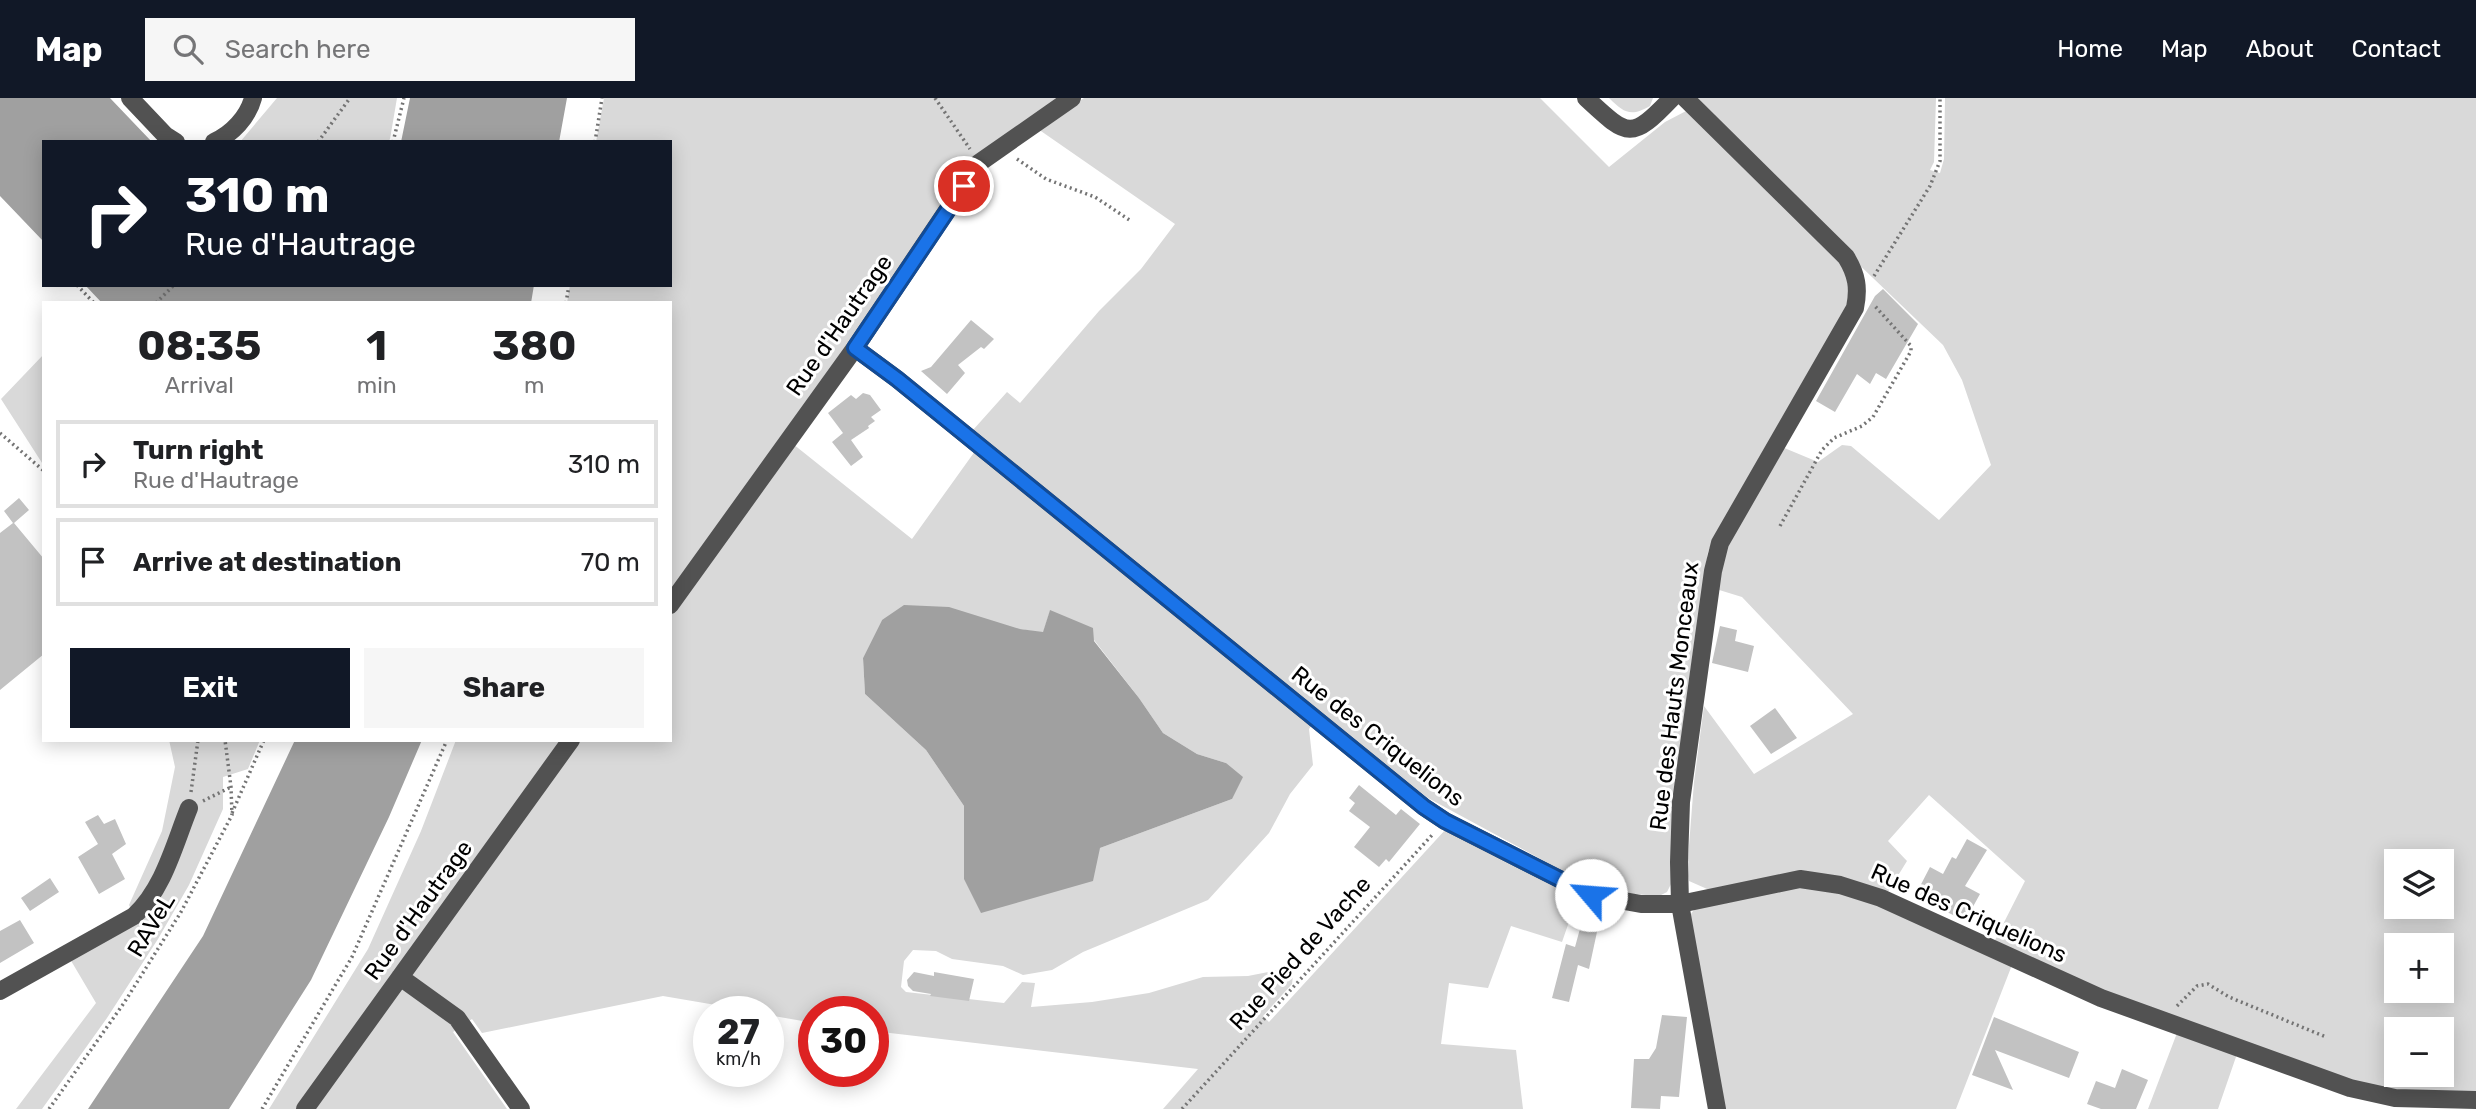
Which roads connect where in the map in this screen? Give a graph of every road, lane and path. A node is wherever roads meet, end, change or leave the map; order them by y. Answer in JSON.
{"nodes":[{"id":1,"x":130,"y":98,"type":"edge"},
{"id":2,"x":253,"y":98,"type":"edge"},
{"id":3,"x":350,"y":98,"type":"edge"},
{"id":4,"x":404,"y":98,"type":"edge"},
{"id":5,"x":602,"y":98,"type":"edge"},
{"id":6,"x":935,"y":98,"type":"edge"},
{"id":7,"x":1072,"y":98,"type":"edge"},
{"id":8,"x":1586,"y":98,"type":"edge"},
{"id":9,"x":1672,"y":98,"type":"edge"},
{"id":10,"x":1685,"y":98,"type":"edge"},
{"id":11,"x":1940,"y":98,"type":"edge"},
{"id":12,"x":173,"y":140,"type":"edge"},
{"id":13,"x":219,"y":140,"type":"edge"},
{"id":14,"x":319,"y":140,"type":"edge"},
{"id":15,"x":394,"y":140,"type":"edge"},
{"id":16,"x":595,"y":140,"type":"edge"},
{"id":17,"x":1000,"y":147,"type":"junction"},
{"id":18,"x":979,"y":163,"type":"junction"},
{"id":19,"x":1131,"y":221,"type":"dead end"},
{"id":20,"x":79,"y":287,"type":"edge"},
{"id":21,"x":172,"y":287,"type":"edge"},
{"id":22,"x":1858,"y":290,"type":"junction"},
{"id":23,"x":92,"y":301,"type":"edge"},
{"id":24,"x":158,"y":301,"type":"edge"},
{"id":25,"x":855,"y":348,"type":"junction"},
{"id":26,"x":0,"y":433,"type":"edge"},
{"id":27,"x":42,"y":469,"type":"edge"},
{"id":28,"x":1780,"y":526,"type":"dead end"},
{"id":29,"x":672,"y":602,"type":"edge"},
{"id":30,"x":198,"y":742,"type":"edge"},
{"id":31,"x":225,"y":742,"type":"edge"},
{"id":32,"x":263,"y":742,"type":"edge"},
{"id":33,"x":446,"y":742,"type":"edge"},
{"id":34,"x":570,"y":742,"type":"edge"},
{"id":35,"x":232,"y":787,"type":"junction"},
{"id":36,"x":189,"y":808,"type":"junction"},
{"id":37,"x":232,"y":815,"type":"junction"},
{"id":38,"x":1445,"y":821,"type":"junction"},
{"id":39,"x":1680,"y":904,"type":"junction"},
{"id":40,"x":400,"y":977,"type":"junction"},
{"id":41,"x":0,"y":991,"type":"edge"},
{"id":42,"x":2178,"y":1005,"type":"dead end"},
{"id":43,"x":2326,"y":1037,"type":"dead end"},
{"id":44,"x":2476,"y":1100,"type":"edge"},
{"id":45,"x":49,"y":1109,"type":"edge"},
{"id":46,"x":262,"y":1109,"type":"edge"},
{"id":47,"x":305,"y":1109,"type":"edge"},
{"id":48,"x":521,"y":1109,"type":"edge"},
{"id":49,"x":1182,"y":1109,"type":"edge"},
{"id":50,"x":1717,"y":1109,"type":"edge"}],
"edges":[{"from":1,"to":12,"type":"street"},
{"from":2,"to":13,"type":"street"},
{"from":3,"to":14,"type":"path"},
{"from":4,"to":15,"type":"path"},
{"from":5,"to":16,"type":"path"},
{"from":6,"to":18,"type":"path"},
{"from":7,"to":17,"type":"street","name":"Rue d'Hautrage"},
{"from":8,"to":9,"type":"street"},
{"from":10,"to":22,"type":"street"},
{"from":11,"to":22,"type":"path"},
{"from":17,"to":18,"type":"street","name":"Rue d'Hautrage"},
{"from":17,"to":19,"type":"path"},
{"from":18,"to":25,"type":"street","name":"Rue d'Hautrage"},
{"from":20,"to":23,"type":"path"},
{"from":21,"to":24,"type":"path"},
{"from":22,"to":28,"type":"path"},
{"from":22,"to":39,"type":"street","name":"Rue des Hauts Monceaux"},
{"from":25,"to":29,"type":"street","name":"Rue d'Hautrage"},
{"from":25,"to":38,"type":"street","name":"Rue des Criquelions"},
{"from":26,"to":27,"type":"path"},
{"from":30,"to":36,"type":"path"},
{"from":31,"to":35,"type":"path","name":"RAVeL"},
{"from":32,"to":37,"type":"path"},
{"from":33,"to":46,"type":"path"},
{"from":34,"to":40,"type":"street","name":"Rue d'Hautrage"},
{"from":35,"to":36,"type":"path"},
{"from":35,"to":37,"type":"path","name":"RAVeL"},
{"from":36,"to":41,"type":"street"},
{"from":37,"to":45,"type":"path","name":"RAVeL"},
{"from":38,"to":39,"type":"street","name":"Rue des Criquelions"},
{"from":38,"to":49,"type":"path","name":"Rue Pied de Vache"},
{"from":39,"to":44,"type":"street","name":"Rue des Criquelions"},
{"from":39,"to":50,"type":"street","name":"Rue des Hauts Monceaux"},
{"from":40,"to":47,"type":"street","name":"Rue d'Hautrage"},
{"from":40,"to":48,"type":"street"},
{"from":42,"to":43,"type":"path"}]}
